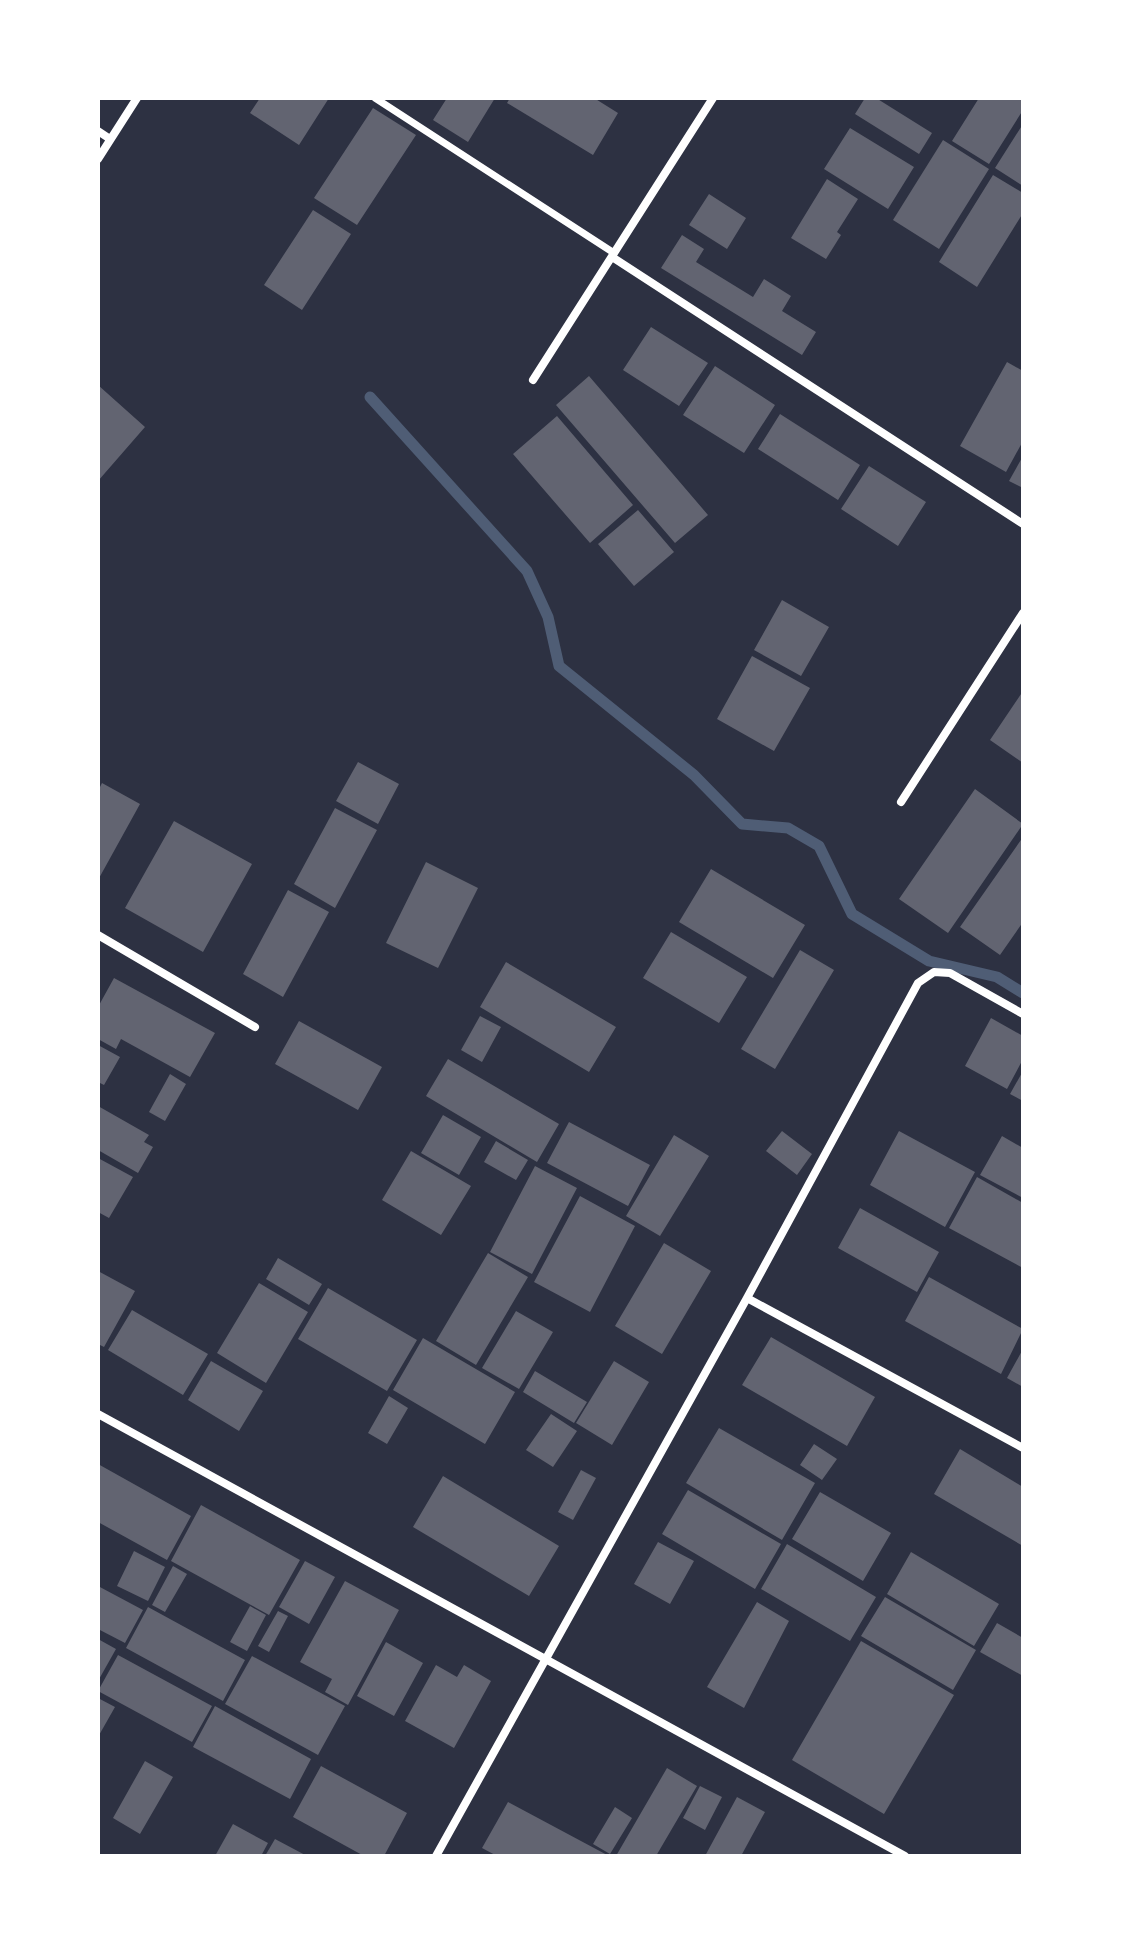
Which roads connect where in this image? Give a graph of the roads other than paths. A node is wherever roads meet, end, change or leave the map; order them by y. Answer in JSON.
{"nodes":[{"id":1,"x":137,"y":98,"type":"edge"},
{"id":2,"x":375,"y":98,"type":"edge"},
{"id":3,"x":713,"y":98,"type":"edge"},
{"id":4,"x":98,"y":131,"type":"edge"},
{"id":5,"x":110,"y":139,"type":"junction"},
{"id":6,"x":98,"y":159,"type":"edge"},
{"id":7,"x":613,"y":255,"type":"junction"},
{"id":8,"x":533,"y":380,"type":"dead end"},
{"id":9,"x":1023,"y":524,"type":"edge"},
{"id":10,"x":1023,"y":613,"type":"edge"},
{"id":11,"x":901,"y":802,"type":"dead end"},
{"id":12,"x":98,"y":935,"type":"edge"},
{"id":13,"x":1023,"y":1014,"type":"edge"},
{"id":14,"x":255,"y":1027,"type":"dead end"},
{"id":15,"x":747,"y":1298,"type":"junction"},
{"id":16,"x":98,"y":1414,"type":"edge"},
{"id":17,"x":1023,"y":1448,"type":"edge"},
{"id":18,"x":545,"y":1660,"type":"junction"},
{"id":19,"x":436,"y":1856,"type":"edge"},
{"id":20,"x":905,"y":1856,"type":"edge"}],
"edges":[{"from":1,"to":5,"type":"street"},
{"from":2,"to":7,"type":"street"},
{"from":3,"to":7,"type":"street"},
{"from":4,"to":5,"type":"street"},
{"from":5,"to":6,"type":"street"},
{"from":7,"to":8,"type":"street"},
{"from":7,"to":9,"type":"street"},
{"from":10,"to":11,"type":"street"},
{"from":12,"to":14,"type":"street"},
{"from":13,"to":15,"type":"street"},
{"from":15,"to":17,"type":"street"},
{"from":15,"to":18,"type":"street"},
{"from":16,"to":18,"type":"street"},
{"from":18,"to":19,"type":"street"},
{"from":18,"to":20,"type":"street"}]}
